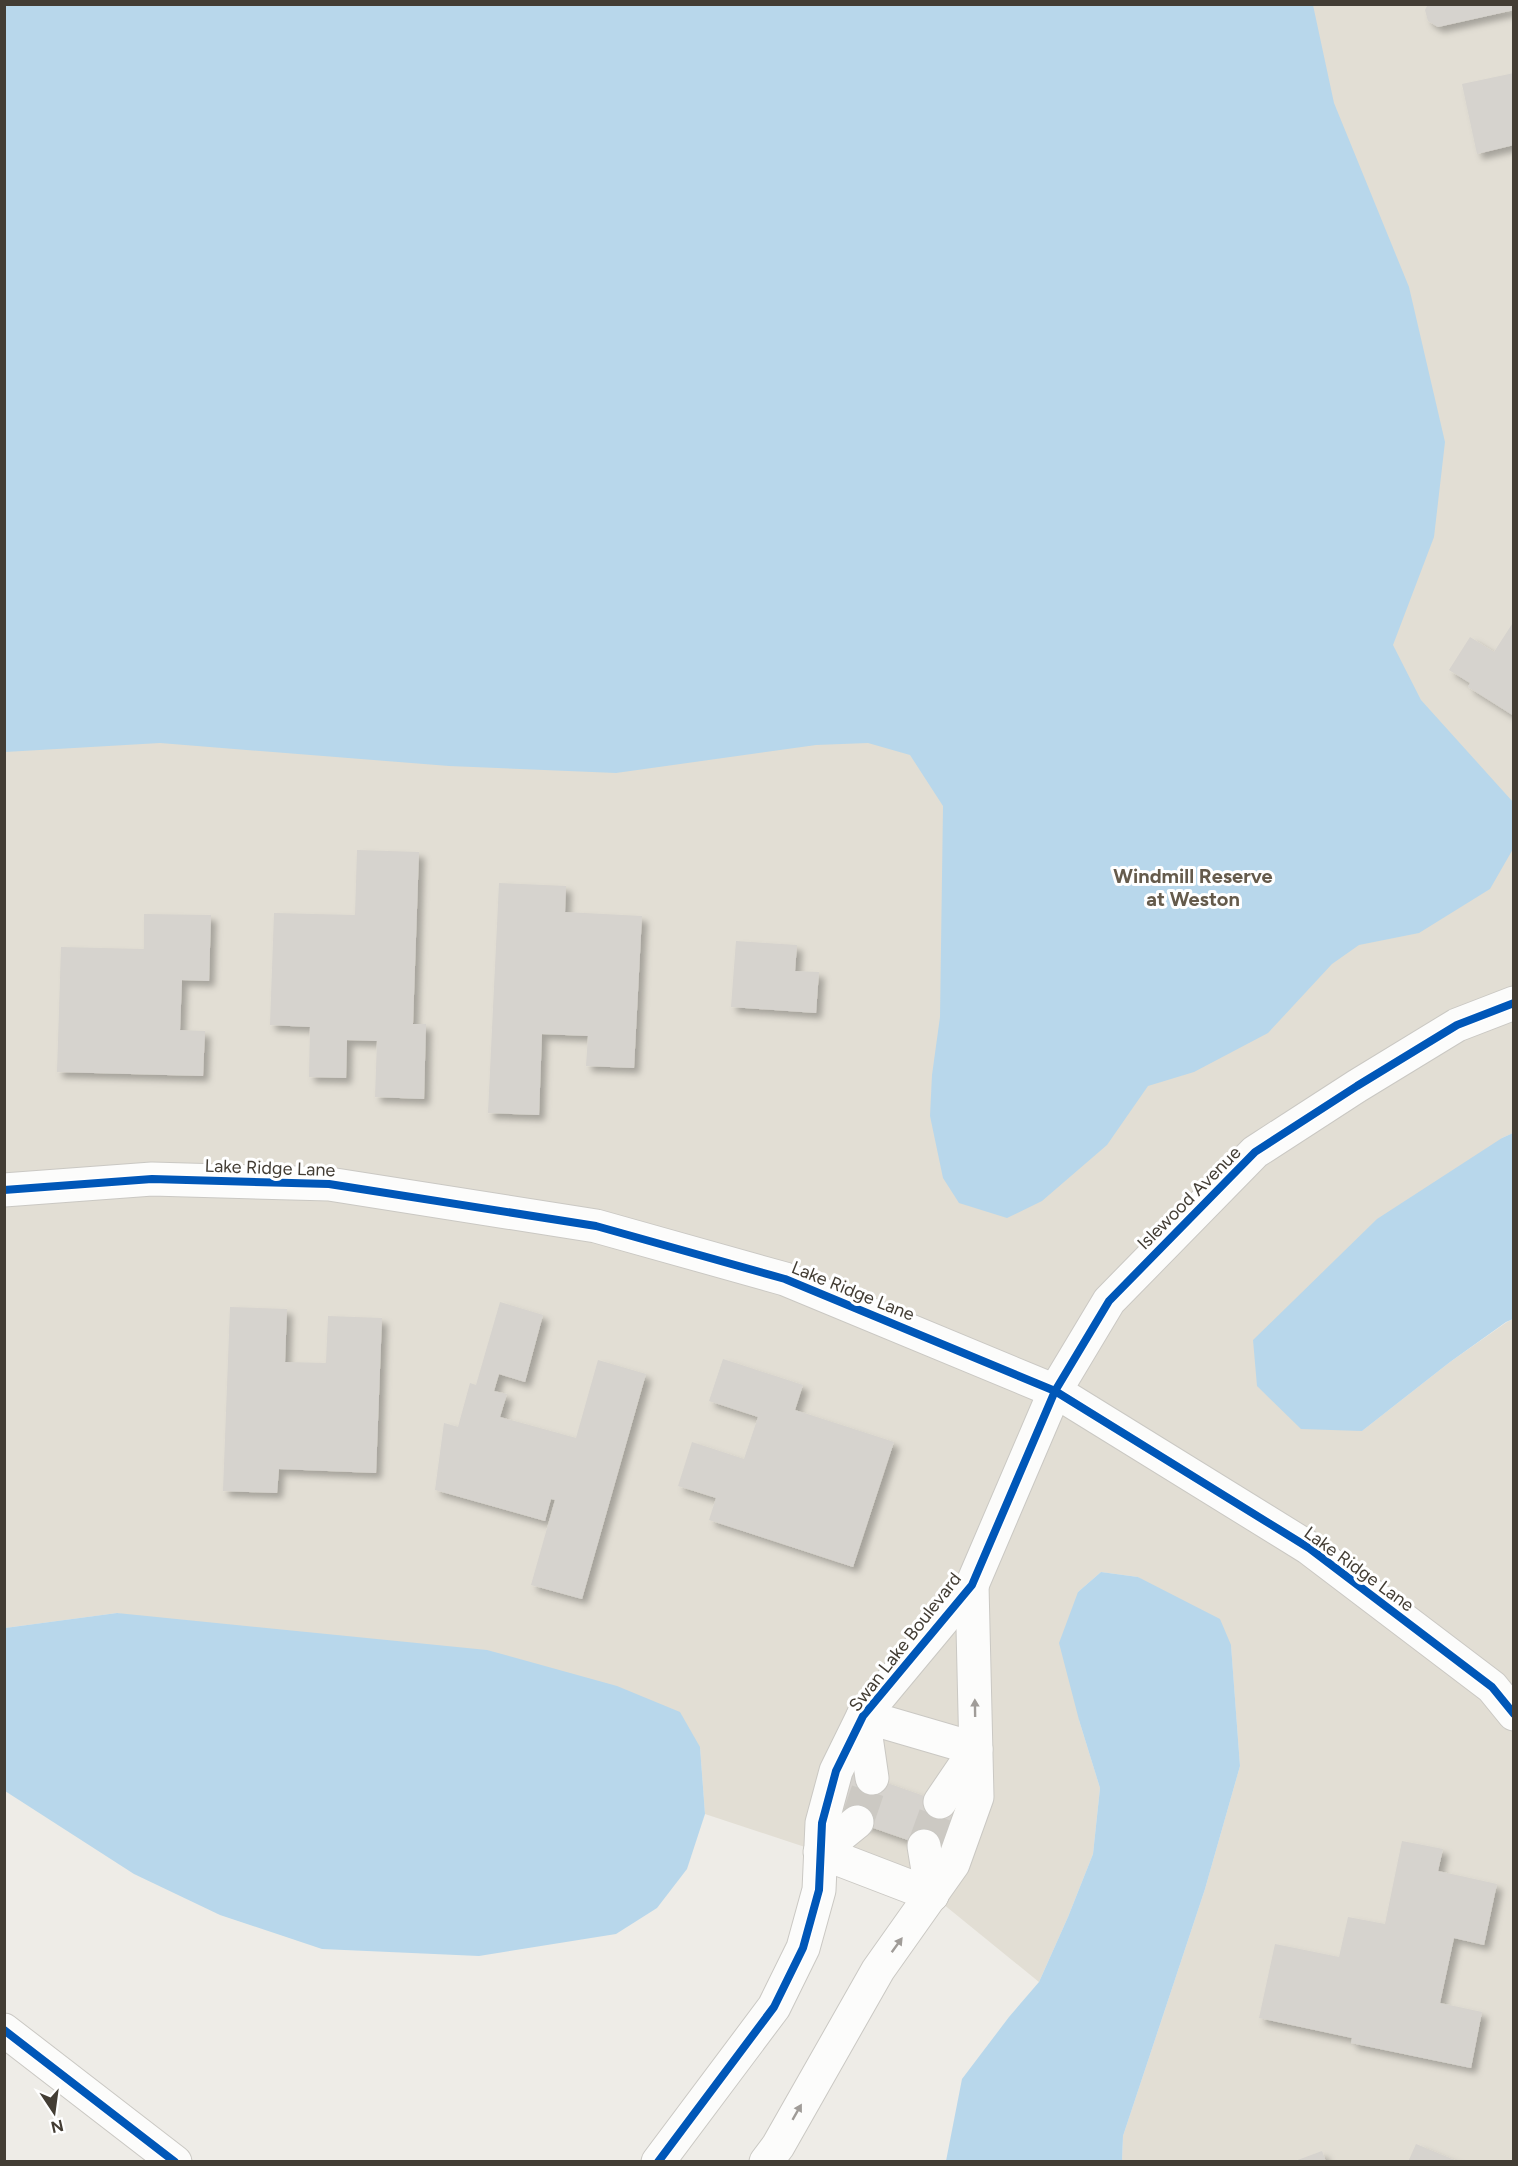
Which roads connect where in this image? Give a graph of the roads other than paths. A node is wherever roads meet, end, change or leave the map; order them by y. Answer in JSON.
{"nodes":[{"id":1,"x":1514,"y":1003,"type":"edge"},
{"id":2,"x":4,"y":1190,"type":"edge"},
{"id":3,"x":1056,"y":1391,"type":"junction"},
{"id":4,"x":972,"y":1585,"type":"junction"},
{"id":5,"x":1514,"y":1713,"type":"edge"},
{"id":6,"x":863,"y":1716,"type":"junction"},
{"id":7,"x":976,"y":1749,"type":"junction"},
{"id":8,"x":872,"y":1778,"type":"tunnel mouth"},
{"id":9,"x":940,"y":1802,"type":"tunnel mouth"},
{"id":10,"x":857,"y":1822,"type":"tunnel mouth"},
{"id":11,"x":924,"y":1846,"type":"tunnel mouth"},
{"id":12,"x":820,"y":1852,"type":"junction"},
{"id":13,"x":932,"y":1895,"type":"junction"},
{"id":14,"x":4,"y":2030,"type":"edge"},
{"id":15,"x":175,"y":2162,"type":"edge"},
{"id":16,"x":658,"y":2162,"type":"edge"},
{"id":17,"x":766,"y":2162,"type":"edge"}],
"edges":[{"from":1,"to":3,"type":"street","name":"Islewood Avenue"},
{"from":2,"to":3,"type":"street","name":"Lake Ridge Lane"},
{"from":3,"to":4,"type":"street","name":"Swan Lake Boulevard"},
{"from":3,"to":5,"type":"street","name":"Lake Ridge Lane"},
{"from":4,"to":6,"type":"street","name":"Swan Lake Boulevard"},
{"from":7,"to":4,"type":"street","name":"Swan Lake Boulevard","one_way":true},
{"from":6,"to":7,"type":"street"},
{"from":6,"to":8,"type":"street","name":"Swan Lake Boulevard"},
{"from":6,"to":12,"type":"street","name":"Swan Lake Boulevard"},
{"from":7,"to":9,"type":"street"},
{"from":7,"to":13,"type":"street","name":"Swan Lake Boulevard"},
{"from":10,"to":12,"type":"street"},
{"from":11,"to":13,"type":"street"},
{"from":12,"to":13,"type":"street"},
{"from":12,"to":16,"type":"street","name":"Swan Lake Boulevard"},
{"from":17,"to":13,"type":"street","name":"Swan Lake Boulevard","one_way":true},
{"from":14,"to":15,"type":"street"}]}
